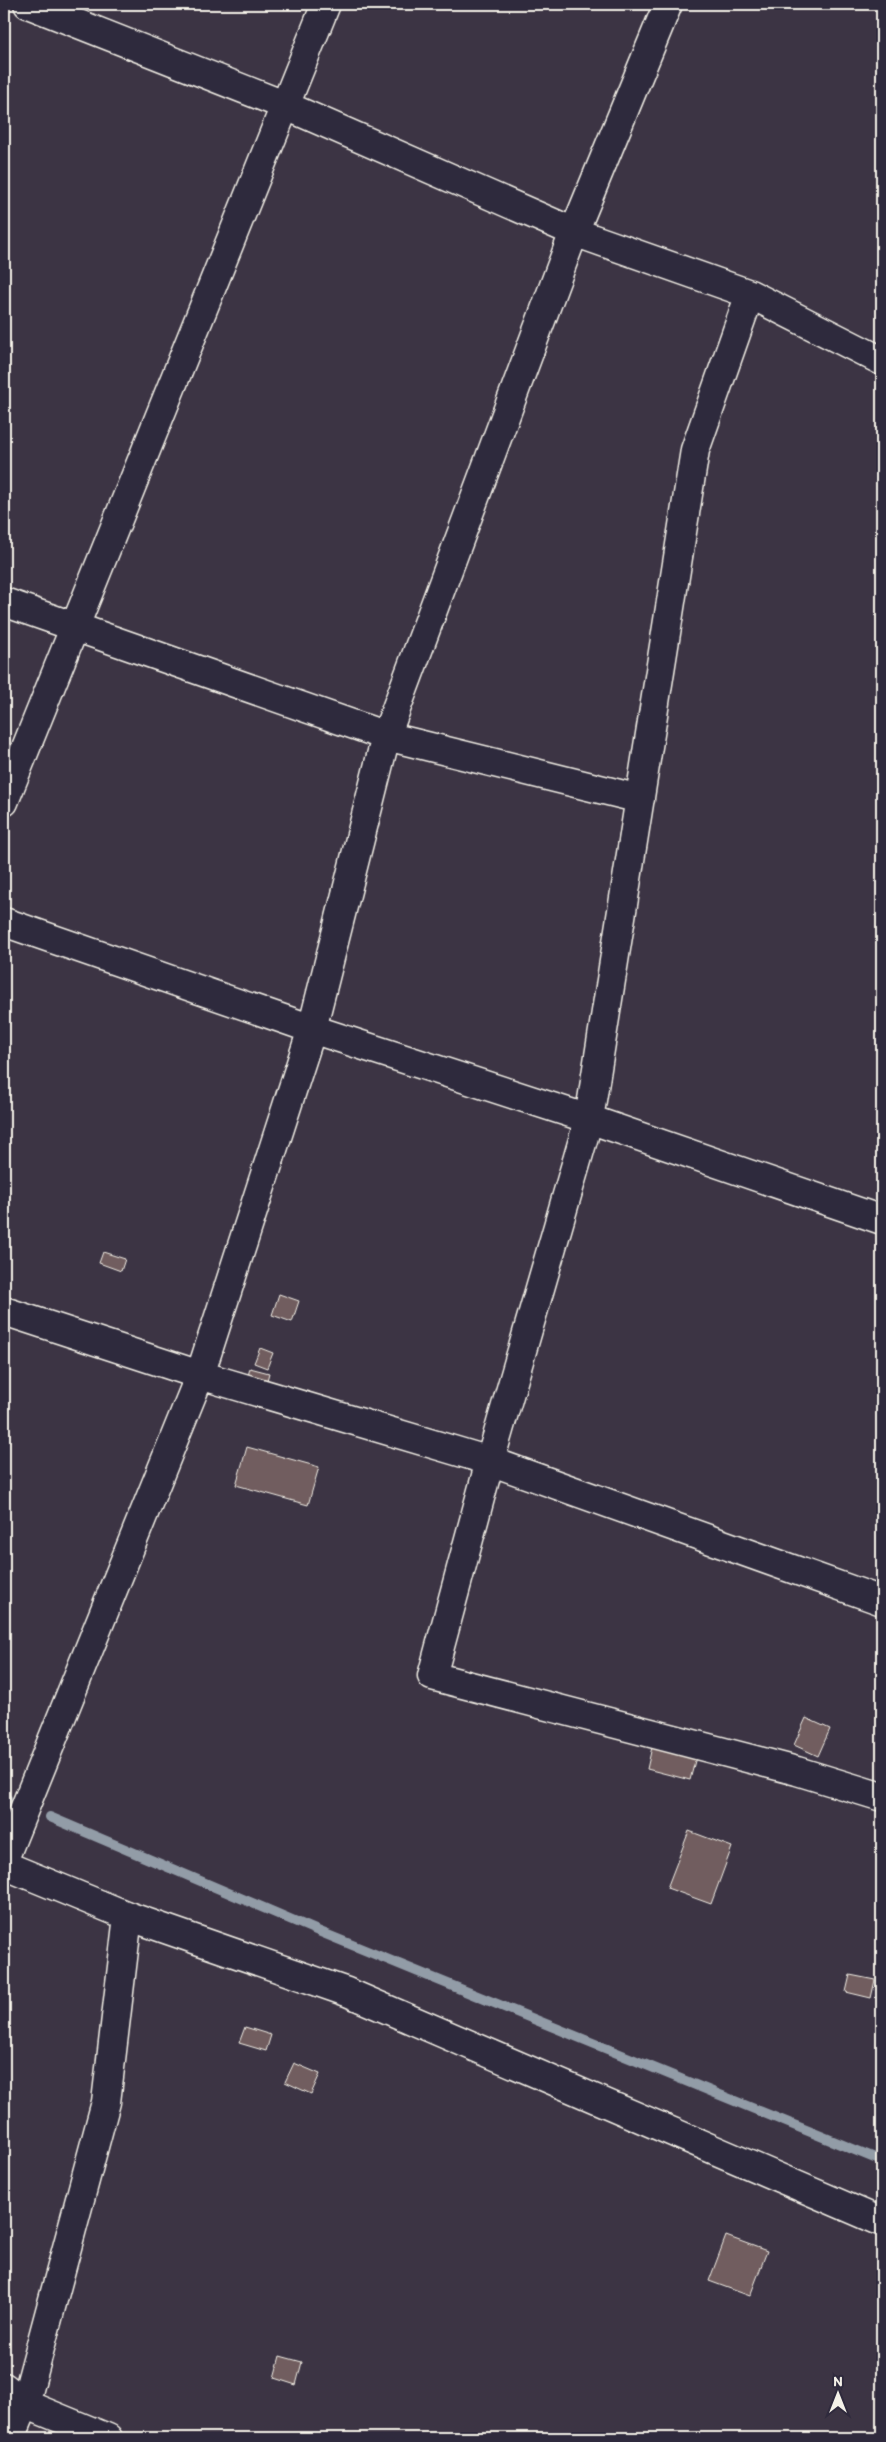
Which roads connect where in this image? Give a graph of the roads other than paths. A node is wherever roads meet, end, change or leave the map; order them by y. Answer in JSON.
{"nodes":[{"id":1,"x":28,"y":4,"type":"edge"},
{"id":2,"x":326,"y":4,"type":"edge"},
{"id":3,"x":668,"y":4,"type":"edge"},
{"id":4,"x":284,"y":105,"type":"junction"},
{"id":5,"x":574,"y":232,"type":"junction"},
{"id":6,"x":750,"y":294,"type":"junction"},
{"id":7,"x":882,"y":361,"type":"edge"},
{"id":8,"x":4,"y":602,"type":"edge"},
{"id":9,"x":74,"y":627,"type":"junction"},
{"id":10,"x":386,"y":736,"type":"junction"},
{"id":11,"x":640,"y":799,"type":"junction"},
{"id":12,"x":4,"y":802,"type":"edge"},
{"id":13,"x":4,"y":922,"type":"edge"},
{"id":14,"x":312,"y":1029,"type":"junction"},
{"id":15,"x":589,"y":1119,"type":"junction"},
{"id":16,"x":881,"y":1216,"type":"edge"},
{"id":17,"x":4,"y":1312,"type":"edge"},
{"id":18,"x":200,"y":1375,"type":"junction"},
{"id":19,"x":490,"y":1461,"type":"junction"},
{"id":20,"x":882,"y":1601,"type":"edge"},
{"id":21,"x":882,"y":1797,"type":"edge"},
{"id":22,"x":4,"y":1859,"type":"edge"},
{"id":23,"x":4,"y":1865,"type":"edge"},
{"id":24,"x":128,"y":1916,"type":"junction"},
{"id":25,"x":882,"y":2222,"type":"edge"},
{"id":26,"x":4,"y":2386,"type":"edge"},
{"id":27,"x":25,"y":2404,"type":"junction"},
{"id":28,"x":11,"y":2438,"type":"edge"},
{"id":29,"x":108,"y":2438,"type":"edge"}],
"edges":[{"from":1,"to":4,"type":"street"},
{"from":2,"to":4,"type":"street"},
{"from":3,"to":5,"type":"street"},
{"from":4,"to":5,"type":"street"},
{"from":4,"to":9,"type":"street"},
{"from":5,"to":6,"type":"street"},
{"from":5,"to":10,"type":"street"},
{"from":6,"to":7,"type":"street"},
{"from":6,"to":11,"type":"street"},
{"from":8,"to":9,"type":"street"},
{"from":9,"to":10,"type":"street"},
{"from":9,"to":12,"type":"street"},
{"from":10,"to":11,"type":"street"},
{"from":10,"to":14,"type":"street"},
{"from":11,"to":15,"type":"street"},
{"from":13,"to":14,"type":"street"},
{"from":14,"to":15,"type":"street"},
{"from":14,"to":18,"type":"street"},
{"from":15,"to":16,"type":"street"},
{"from":15,"to":19,"type":"street"},
{"from":17,"to":18,"type":"street"},
{"from":18,"to":19,"type":"street"},
{"from":18,"to":22,"type":"street"},
{"from":19,"to":20,"type":"street"},
{"from":19,"to":21,"type":"street"},
{"from":23,"to":24,"type":"street"},
{"from":24,"to":25,"type":"street"},
{"from":24,"to":27,"type":"street"},
{"from":26,"to":27,"type":"street"},
{"from":27,"to":28,"type":"street"},
{"from":27,"to":29,"type":"street"}]}
